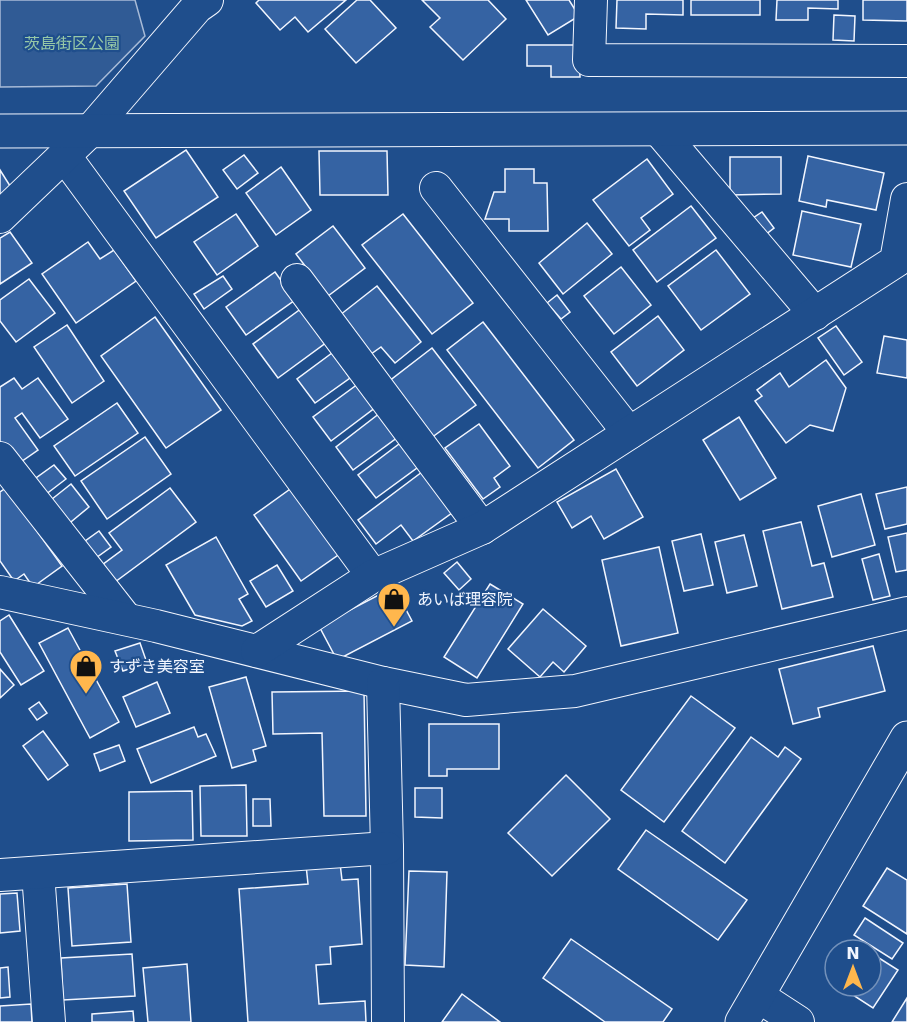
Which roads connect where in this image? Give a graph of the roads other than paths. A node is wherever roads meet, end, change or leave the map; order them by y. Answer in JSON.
{"nodes":[{"id":1,"x":591,"y":0,"type":"edge"},
{"id":2,"x":196,"y":2,"type":"edge"},
{"id":3,"x":907,"y":61,"type":"edge"},
{"id":4,"x":907,"y":128,"type":"edge"},
{"id":5,"x":658,"y":129,"type":"junction"},
{"id":6,"x":0,"y":131,"type":"edge"},
{"id":7,"x":90,"y":131,"type":"junction"},
{"id":8,"x":64,"y":156,"type":"junction"},
{"id":9,"x":436,"y":188,"type":"dead end"},
{"id":10,"x":907,"y":199,"type":"edge"},
{"id":11,"x":0,"y":217,"type":"edge"},
{"id":12,"x":297,"y":280,"type":"dead end"},
{"id":13,"x":815,"y":314,"type":"junction"},
{"id":14,"x":629,"y":433,"type":"junction"},
{"id":15,"x":0,"y":458,"type":"edge"},
{"id":16,"x":482,"y":528,"type":"junction"},
{"id":17,"x":373,"y":576,"type":"junction"},
{"id":18,"x":0,"y":592,"type":"edge"},
{"id":19,"x":907,"y":613,"type":"edge"},
{"id":20,"x":126,"y":619,"type":"junction"},
{"id":21,"x":257,"y":651,"type":"junction"},
{"id":22,"x":383,"y":683,"type":"junction"},
{"id":23,"x":907,"y":738,"type":"edge"},
{"id":24,"x":387,"y":848,"type":"junction"},
{"id":25,"x":38,"y":873,"type":"junction"},
{"id":26,"x":0,"y":875,"type":"edge"},
{"id":27,"x":750,"y":1009,"type":"edge"},
{"id":28,"x":49,"y":1022,"type":"edge"},
{"id":29,"x":387,"y":1022,"type":"edge"},
{"id":30,"x":798,"y":1022,"type":"edge"}],
"edges":[{"from":1,"to":3,"type":"street"},
{"from":2,"to":7,"type":"street"},
{"from":4,"to":5,"type":"street"},
{"from":5,"to":7,"type":"street"},
{"from":5,"to":13,"type":"street"},
{"from":6,"to":7,"type":"street"},
{"from":7,"to":8,"type":"street"},
{"from":8,"to":11,"type":"street"},
{"from":8,"to":17,"type":"street"},
{"from":9,"to":14,"type":"street"},
{"from":10,"to":13,"type":"street"},
{"from":12,"to":16,"type":"street"},
{"from":13,"to":14,"type":"street"},
{"from":14,"to":16,"type":"street"},
{"from":15,"to":20,"type":"street"},
{"from":16,"to":17,"type":"street"},
{"from":17,"to":21,"type":"street"},
{"from":18,"to":20,"type":"street"},
{"from":19,"to":22,"type":"street"},
{"from":20,"to":21,"type":"street"},
{"from":21,"to":22,"type":"street"},
{"from":22,"to":24,"type":"street"},
{"from":23,"to":27,"type":"street"},
{"from":24,"to":25,"type":"street"},
{"from":24,"to":29,"type":"street"},
{"from":25,"to":26,"type":"street"},
{"from":25,"to":28,"type":"street"},
{"from":27,"to":30,"type":"street"}]}
